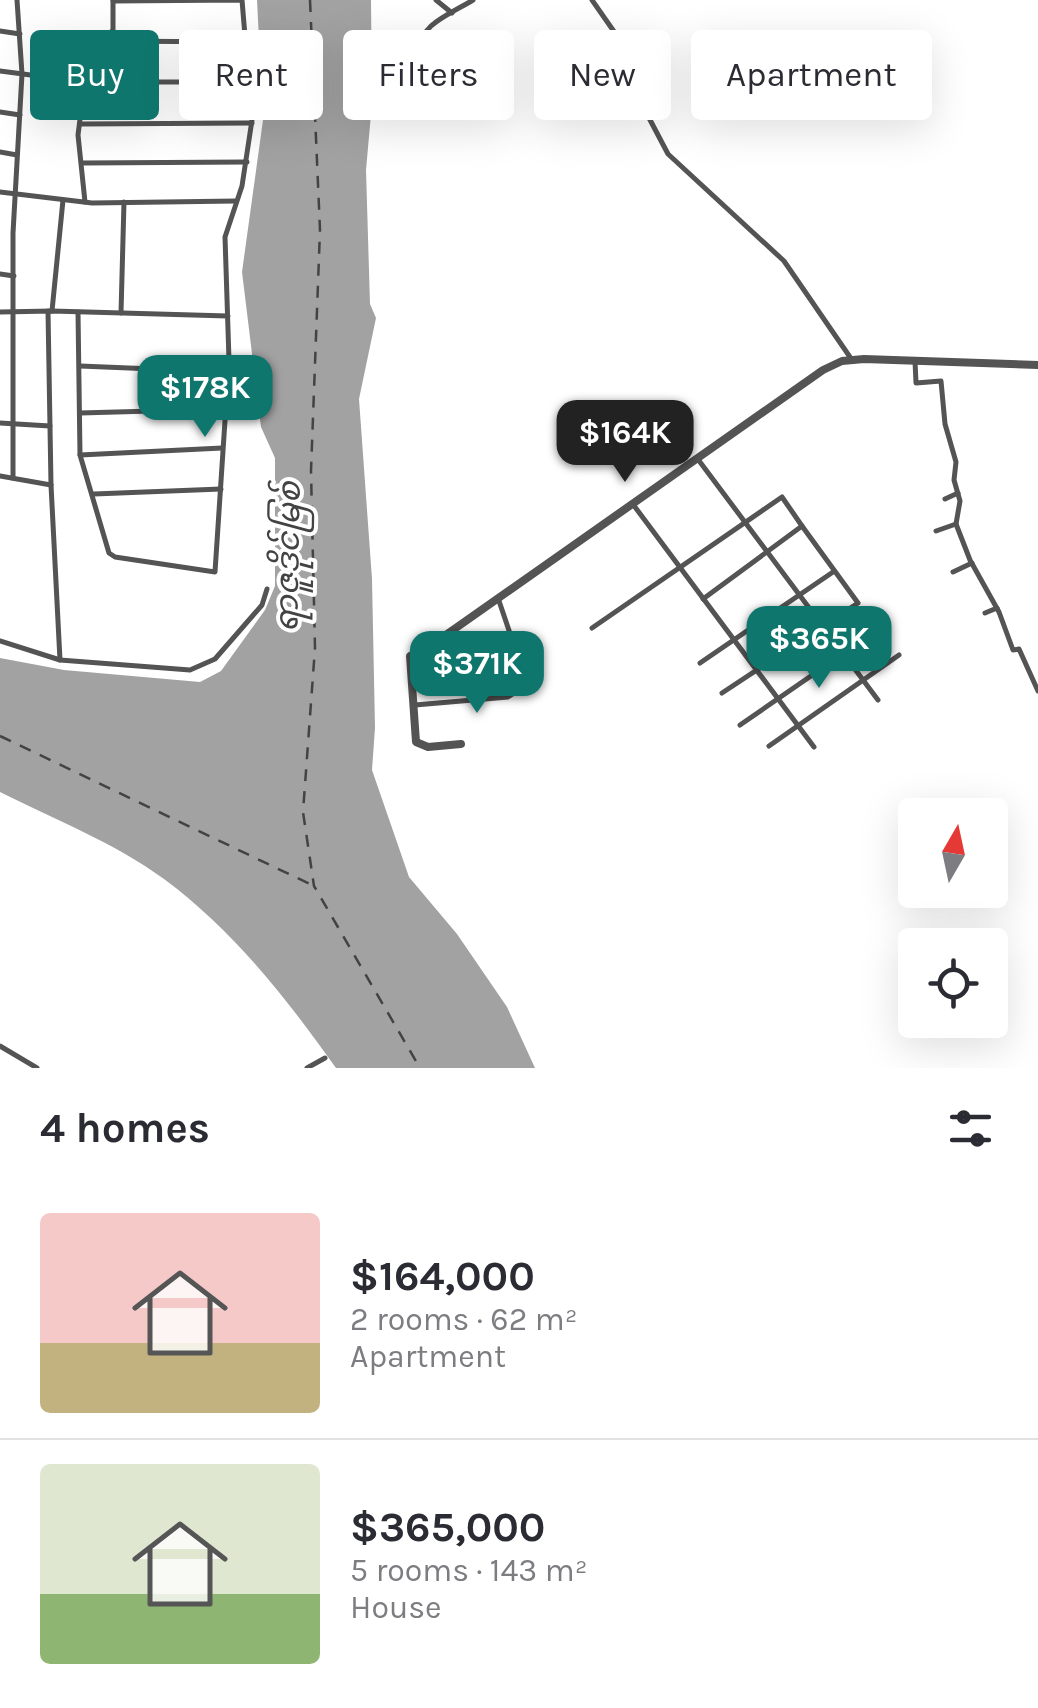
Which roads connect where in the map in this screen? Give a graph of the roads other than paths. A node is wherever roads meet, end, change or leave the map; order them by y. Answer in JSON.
{"nodes":[{"id":1,"x":16,"y":0,"type":"edge"},
{"id":2,"x":436,"y":0,"type":"edge"},
{"id":3,"x":472,"y":0,"type":"edge"},
{"id":4,"x":592,"y":0,"type":"edge"},
{"id":5,"x":113,"y":1,"type":"edge"},
{"id":6,"x":452,"y":13,"type":"junction"},
{"id":7,"x":113,"y":30,"type":"edge"},
{"id":8,"x":244,"y":30,"type":"edge"},
{"id":9,"x":428,"y":30,"type":"edge"},
{"id":10,"x":0,"y":31,"type":"edge"},
{"id":11,"x":20,"y":34,"type":"junction"},
{"id":12,"x":0,"y":71,"type":"edge"},
{"id":13,"x":22,"y":74,"type":"junction"},
{"id":14,"x":30,"y":75,"type":"edge"},
{"id":15,"x":0,"y":112,"type":"edge"},
{"id":16,"x":20,"y":115,"type":"junction"},
{"id":17,"x":80,"y":120,"type":"edge"},
{"id":18,"x":252,"y":122,"type":"joint"},
{"id":19,"x":80,"y":124,"type":"junction"},
{"id":20,"x":0,"y":152,"type":"edge"},
{"id":21,"x":17,"y":155,"type":"junction"},
{"id":22,"x":247,"y":162,"type":"junction"},
{"id":23,"x":84,"y":163,"type":"junction"},
{"id":24,"x":0,"y":192,"type":"edge"},
{"id":25,"x":14,"y":194,"type":"junction"},
{"id":26,"x":63,"y":200,"type":"junction"},
{"id":27,"x":84,"y":202,"type":"junction"},
{"id":28,"x":124,"y":202,"type":"junction"},
{"id":29,"x":236,"y":202,"type":"junction"},
{"id":30,"x":0,"y":232,"type":"edge"},
{"id":31,"x":13,"y":234,"type":"junction"},
{"id":32,"x":0,"y":274,"type":"edge"},
{"id":33,"x":14,"y":276,"type":"junction"},
{"id":34,"x":50,"y":311,"type":"junction"},
{"id":35,"x":0,"y":312,"type":"edge"},
{"id":36,"x":13,"y":312,"type":"junction"},
{"id":37,"x":78,"y":312,"type":"junction"},
{"id":38,"x":121,"y":313,"type":"junction"},
{"id":39,"x":228,"y":316,"type":"junction"},
{"id":40,"x":852,"y":360,"type":"junction"},
{"id":41,"x":915,"y":361,"type":"junction"},
{"id":42,"x":1038,"y":365,"type":"edge"},
{"id":43,"x":80,"y":366,"type":"junction"},
{"id":44,"x":228,"y":372,"type":"junction"},
{"id":45,"x":225,"y":409,"type":"junction"},
{"id":46,"x":80,"y":413,"type":"junction"},
{"id":47,"x":0,"y":423,"type":"edge"},
{"id":48,"x":12,"y":424,"type":"junction"},
{"id":49,"x":50,"y":426,"type":"junction"},
{"id":50,"x":222,"y":448,"type":"junction"},
{"id":51,"x":80,"y":456,"type":"junction"},
{"id":52,"x":697,"y":458,"type":"junction"},
{"id":53,"x":0,"y":476,"type":"edge"},
{"id":54,"x":13,"y":478,"type":"junction"},
{"id":55,"x":52,"y":485,"type":"junction"},
{"id":56,"x":221,"y":488,"type":"junction"},
{"id":57,"x":958,"y":493,"type":"junction"},
{"id":58,"x":93,"y":494,"type":"junction"},
{"id":59,"x":944,"y":499,"type":"dead end"},
{"id":60,"x":632,"y":503,"type":"junction"},
{"id":61,"x":743,"y":524,"type":"junction"},
{"id":62,"x":956,"y":524,"type":"junction"},
{"id":63,"x":802,"y":526,"type":"junction"},
{"id":64,"x":936,"y":531,"type":"dead end"},
{"id":65,"x":765,"y":553,"type":"junction"},
{"id":66,"x":972,"y":563,"type":"junction"},
{"id":67,"x":679,"y":566,"type":"junction"},
{"id":68,"x":834,"y":571,"type":"junction"},
{"id":69,"x":952,"y":572,"type":"dead end"},
{"id":70,"x":267,"y":589,"type":"dead end"},
{"id":71,"x":798,"y":595,"type":"junction"},
{"id":72,"x":498,"y":598,"type":"junction"},
{"id":73,"x":703,"y":599,"type":"junction"},
{"id":74,"x":997,"y":608,"type":"junction"},
{"id":75,"x":985,"y":612,"type":"dead end"},
{"id":76,"x":822,"y":627,"type":"junction"},
{"id":77,"x":592,"y":628,"type":"dead end"},
{"id":78,"x":879,"y":629,"type":"dead end"},
{"id":79,"x":734,"y":639,"type":"junction"},
{"id":80,"x":0,"y":641,"type":"edge"},
{"id":81,"x":843,"y":654,"type":"junction"},
{"id":82,"x":899,"y":655,"type":"dead end"},
{"id":83,"x":60,"y":660,"type":"junction"},
{"id":84,"x":700,"y":663,"type":"dead end"},
{"id":85,"x":757,"y":670,"type":"junction"},
{"id":86,"x":864,"y":682,"type":"junction"},
{"id":87,"x":1038,"y":691,"type":"edge"},
{"id":88,"x":722,"y":694,"type":"dead end"},
{"id":89,"x":779,"y":698,"type":"junction"},
{"id":90,"x":878,"y":700,"type":"dead end"},
{"id":91,"x":414,"y":705,"type":"junction"},
{"id":92,"x":740,"y":725,"type":"dead end"},
{"id":93,"x":800,"y":726,"type":"junction"},
{"id":94,"x":461,"y":744,"type":"dead end"},
{"id":95,"x":768,"y":746,"type":"dead end"},
{"id":96,"x":814,"y":747,"type":"dead end"},
{"id":97,"x":0,"y":1046,"type":"edge"},
{"id":98,"x":325,"y":1058,"type":"dead end"},
{"id":99,"x":37,"y":1068,"type":"edge"},
{"id":100,"x":308,"y":1068,"type":"edge"}],
"edges":[{"from":1,"to":11,"type":"street"},
{"from":2,"to":6,"type":"street"},
{"from":3,"to":6,"type":"street"},
{"from":4,"to":40,"type":"street"},
{"from":5,"to":7,"type":"street"},
{"from":5,"to":8,"type":"street"},
{"from":6,"to":9,"type":"street"},
{"from":10,"to":11,"type":"street"},
{"from":11,"to":13,"type":"street"},
{"from":12,"to":13,"type":"street"},
{"from":13,"to":14,"type":"street"},
{"from":13,"to":16,"type":"street"},
{"from":15,"to":16,"type":"street"},
{"from":16,"to":21,"type":"street"},
{"from":17,"to":19,"type":"street"},
{"from":18,"to":19,"type":"street"},
{"from":18,"to":22,"type":"street"},
{"from":19,"to":23,"type":"street"},
{"from":20,"to":21,"type":"street"},
{"from":21,"to":25,"type":"street"},
{"from":22,"to":23,"type":"street"},
{"from":22,"to":29,"type":"street"},
{"from":23,"to":27,"type":"street"},
{"from":24,"to":25,"type":"street"},
{"from":25,"to":26,"type":"street"},
{"from":25,"to":31,"type":"street"},
{"from":26,"to":27,"type":"street"},
{"from":26,"to":34,"type":"street"},
{"from":27,"to":28,"type":"street"},
{"from":28,"to":29,"type":"street"},
{"from":28,"to":38,"type":"street"},
{"from":29,"to":39,"type":"street"},
{"from":30,"to":31,"type":"street"},
{"from":31,"to":33,"type":"street"},
{"from":32,"to":33,"type":"street"},
{"from":33,"to":36,"type":"street"},
{"from":34,"to":36,"type":"street"},
{"from":34,"to":37,"type":"street"},
{"from":34,"to":49,"type":"street"},
{"from":35,"to":36,"type":"street"},
{"from":36,"to":48,"type":"street"},
{"from":37,"to":38,"type":"street"},
{"from":37,"to":43,"type":"street"},
{"from":38,"to":39,"type":"street"},
{"from":39,"to":44,"type":"street"},
{"from":40,"to":41,"type":"street"},
{"from":40,"to":52,"type":"street"},
{"from":41,"to":42,"type":"street"},
{"from":41,"to":57,"type":"street"},
{"from":43,"to":44,"type":"street"},
{"from":43,"to":46,"type":"street"},
{"from":44,"to":45,"type":"street"},
{"from":45,"to":46,"type":"street"},
{"from":45,"to":50,"type":"street"},
{"from":46,"to":51,"type":"street"},
{"from":47,"to":48,"type":"street"},
{"from":48,"to":49,"type":"street"},
{"from":48,"to":54,"type":"street"},
{"from":49,"to":55,"type":"street"},
{"from":50,"to":51,"type":"street"},
{"from":50,"to":56,"type":"street"},
{"from":51,"to":58,"type":"street"},
{"from":52,"to":60,"type":"street"},
{"from":52,"to":61,"type":"street"},
{"from":53,"to":54,"type":"street"},
{"from":54,"to":55,"type":"street"},
{"from":55,"to":83,"type":"street"},
{"from":56,"to":58,"type":"street"},
{"from":56,"to":58,"type":"street"},
{"from":57,"to":59,"type":"street"},
{"from":57,"to":62,"type":"street"},
{"from":60,"to":67,"type":"street"},
{"from":60,"to":72,"type":"street"},
{"from":61,"to":63,"type":"street"},
{"from":61,"to":65,"type":"street"},
{"from":61,"to":67,"type":"street"},
{"from":62,"to":64,"type":"street"},
{"from":62,"to":66,"type":"street"},
{"from":63,"to":65,"type":"street"},
{"from":63,"to":68,"type":"street"},
{"from":65,"to":71,"type":"street"},
{"from":65,"to":73,"type":"street"},
{"from":66,"to":69,"type":"street"},
{"from":66,"to":74,"type":"street"},
{"from":67,"to":73,"type":"street"},
{"from":67,"to":77,"type":"street"},
{"from":68,"to":71,"type":"street"},
{"from":68,"to":76,"type":"street"},
{"from":70,"to":83,"type":"street"},
{"from":71,"to":76,"type":"street"},
{"from":71,"to":79,"type":"street"},
{"from":72,"to":91,"type":"street"},
{"from":72,"to":91,"type":"street"},
{"from":73,"to":79,"type":"street"},
{"from":74,"to":75,"type":"street"},
{"from":74,"to":87,"type":"street"},
{"from":76,"to":81,"type":"street"},
{"from":76,"to":85,"type":"street"},
{"from":78,"to":81,"type":"street"},
{"from":79,"to":84,"type":"street"},
{"from":79,"to":85,"type":"street"},
{"from":80,"to":83,"type":"street"},
{"from":81,"to":86,"type":"street"},
{"from":81,"to":89,"type":"street"},
{"from":82,"to":86,"type":"street"},
{"from":85,"to":88,"type":"street"},
{"from":85,"to":89,"type":"street"},
{"from":86,"to":90,"type":"street"},
{"from":86,"to":93,"type":"street"},
{"from":89,"to":92,"type":"street"},
{"from":89,"to":93,"type":"street"},
{"from":91,"to":94,"type":"street"},
{"from":93,"to":95,"type":"street"},
{"from":93,"to":96,"type":"street"},
{"from":97,"to":99,"type":"street"},
{"from":98,"to":100,"type":"street"}]}
